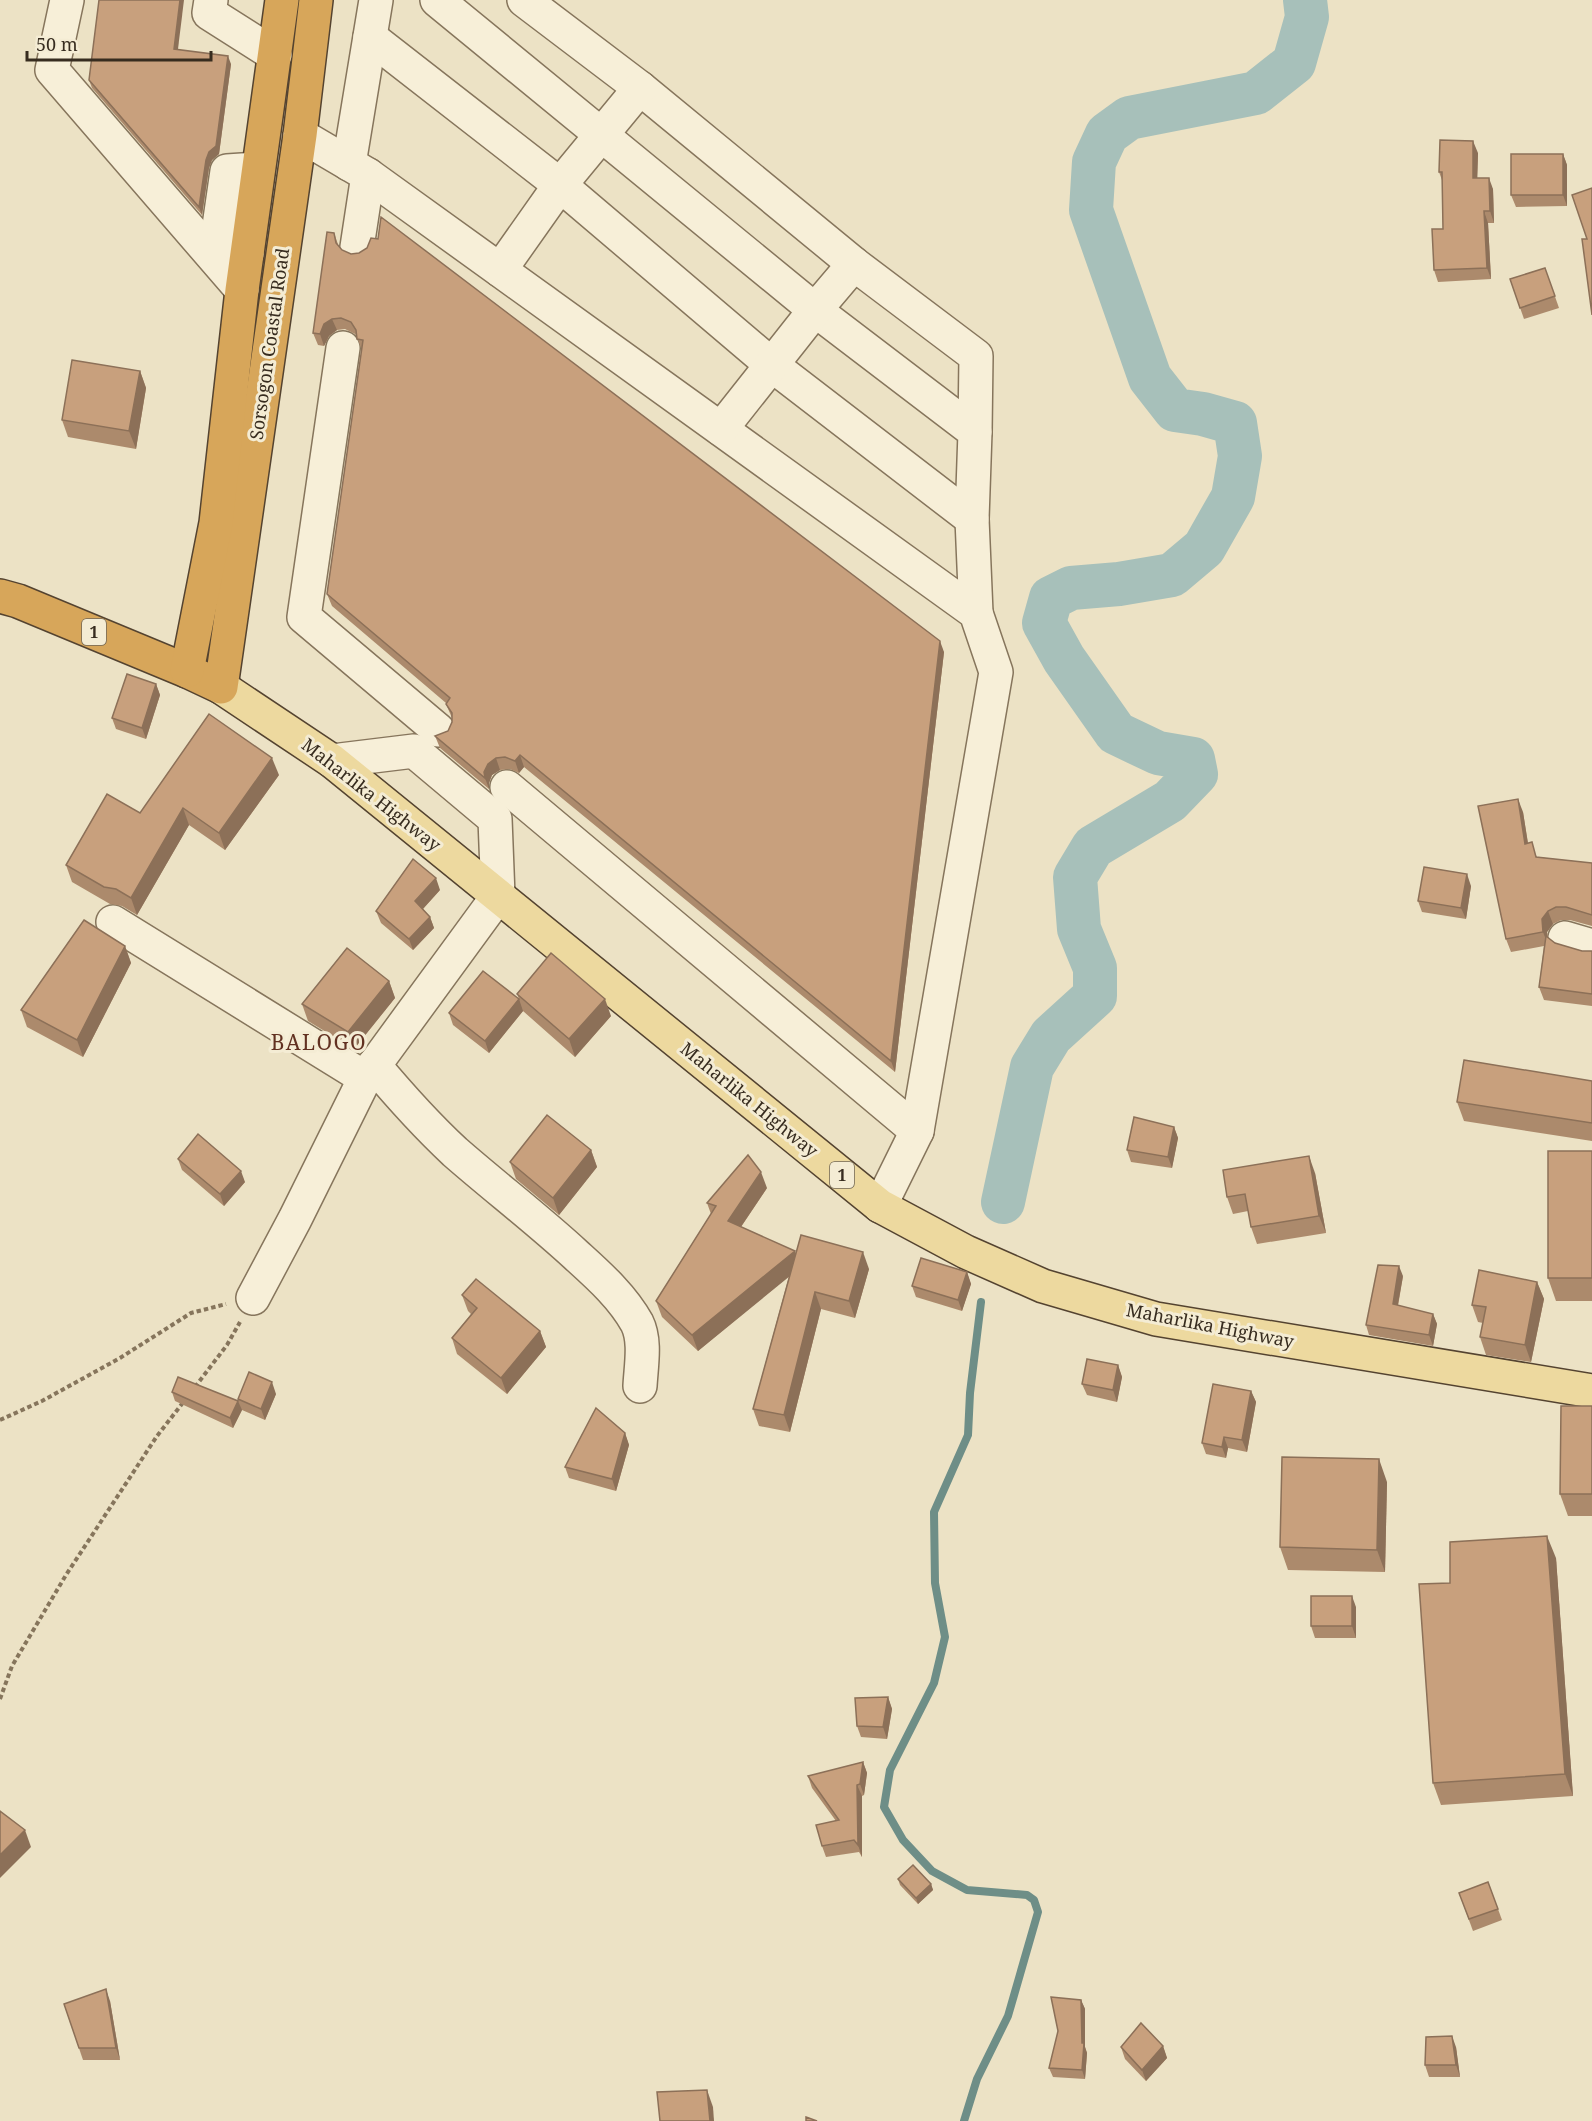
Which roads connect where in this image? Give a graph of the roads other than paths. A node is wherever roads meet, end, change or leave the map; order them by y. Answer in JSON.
{"nodes":[{"id":1,"x":67,"y":0,"type":"edge"},
{"id":2,"x":211,"y":0,"type":"edge"},
{"id":3,"x":282,"y":0,"type":"edge"},
{"id":4,"x":316,"y":0,"type":"edge"},
{"id":5,"x":376,"y":0,"type":"edge"},
{"id":6,"x":437,"y":0,"type":"edge"},
{"id":7,"x":524,"y":0,"type":"edge"},
{"id":8,"x":370,"y":37,"type":"junction"},
{"id":9,"x":275,"y":54,"type":"junction"},
{"id":10,"x":640,"y":88,"type":"junction"},
{"id":11,"x":300,"y":135,"type":"junction"},
{"id":12,"x":602,"y":136,"type":"junction"},
{"id":13,"x":358,"y":170,"type":"junction"},
{"id":14,"x":560,"y":185,"type":"junction"},
{"id":15,"x":357,"y":248,"type":"dead end"},
{"id":16,"x":854,"y":264,"type":"junction"},
{"id":17,"x":500,"y":270,"type":"junction"},
{"id":18,"x":242,"y":290,"type":"junction"},
{"id":19,"x":815,"y":310,"type":"junction"},
{"id":20,"x":343,"y":348,"type":"dead end"},
{"id":21,"x":772,"y":366,"type":"junction"},
{"id":22,"x":721,"y":429,"type":"junction"},
{"id":23,"x":975,"y":432,"type":"junction"},
{"id":24,"x":972,"y":519,"type":"junction"},
{"id":25,"x":0,"y":596,"type":"edge"},
{"id":26,"x":976,"y":613,"type":"junction"},
{"id":27,"x":187,"y":671,"type":"junction"},
{"id":28,"x":220,"y":687,"type":"junction"},
{"id":29,"x":438,"y":730,"type":"dead end"},
{"id":30,"x":332,"y":761,"type":"junction"},
{"id":31,"x":507,"y":787,"type":"dead end"},
{"id":32,"x":498,"y":896,"type":"junction"},
{"id":33,"x":113,"y":922,"type":"dead end"},
{"id":34,"x":370,"y":1072,"type":"junction"},
{"id":35,"x":917,"y":1131,"type":"junction"},
{"id":36,"x":880,"y":1206,"type":"junction"},
{"id":37,"x":253,"y":1298,"type":"road end"},
{"id":38,"x":640,"y":1386,"type":"dead end"},
{"id":39,"x":1592,"y":1391,"type":"edge"}],
"edges":[{"from":1,"to":18,"type":"street"},
{"from":2,"to":9,"type":"street"},
{"from":3,"to":9,"type":"highway","name":"Sorsogon Coastal Road"},
{"from":4,"to":11,"type":"highway","name":"Sorsogon Coastal Road"},
{"from":5,"to":8,"type":"street"},
{"from":6,"to":12,"type":"street"},
{"from":7,"to":10,"type":"street"},
{"from":8,"to":13,"type":"street"},
{"from":8,"to":14,"type":"street"},
{"from":9,"to":18,"type":"highway","name":"Sorsogon Coastal Road"},
{"from":10,"to":12,"type":"street"},
{"from":10,"to":16,"type":"street"},
{"from":11,"to":13,"type":"street"},
{"from":11,"to":28,"type":"highway","name":"Sorsogon Coastal Road"},
{"from":12,"to":14,"type":"street"},
{"from":12,"to":19,"type":"street"},
{"from":13,"to":15,"type":"street"},
{"from":13,"to":17,"type":"street"},
{"from":14,"to":17,"type":"street"},
{"from":14,"to":21,"type":"street"},
{"from":16,"to":19,"type":"street"},
{"from":16,"to":23,"type":"street"},
{"from":17,"to":22,"type":"street"},
{"from":18,"to":27,"type":"highway","name":"Sorsogon Coastal Road"},
{"from":19,"to":21,"type":"street"},
{"from":19,"to":23,"type":"street"},
{"from":20,"to":29,"type":"street"},
{"from":21,"to":22,"type":"street"},
{"from":21,"to":24,"type":"street"},
{"from":22,"to":26,"type":"street"},
{"from":23,"to":24,"type":"street"},
{"from":24,"to":26,"type":"street"},
{"from":25,"to":27,"type":"highway","name":"Maharlika Highway","number":"1"},
{"from":26,"to":35,"type":"street"},
{"from":27,"to":28,"type":"highway","name":"Maharlika Highway","number":"1"},
{"from":28,"to":30,"type":"main road","name":"Maharlika Highway","number":"1"},
{"from":30,"to":32,"type":"main road","name":"Maharlika Highway","number":"1"},
{"from":30,"to":32,"type":"street"},
{"from":31,"to":35,"type":"street"},
{"from":32,"to":34,"type":"street"},
{"from":32,"to":36,"type":"main road","name":"Maharlika Highway","number":"1"},
{"from":33,"to":34,"type":"street"},
{"from":34,"to":37,"type":"street"},
{"from":34,"to":38,"type":"street"},
{"from":35,"to":36,"type":"street"},
{"from":36,"to":39,"type":"main road","name":"Maharlika Highway","number":"1"}]}
